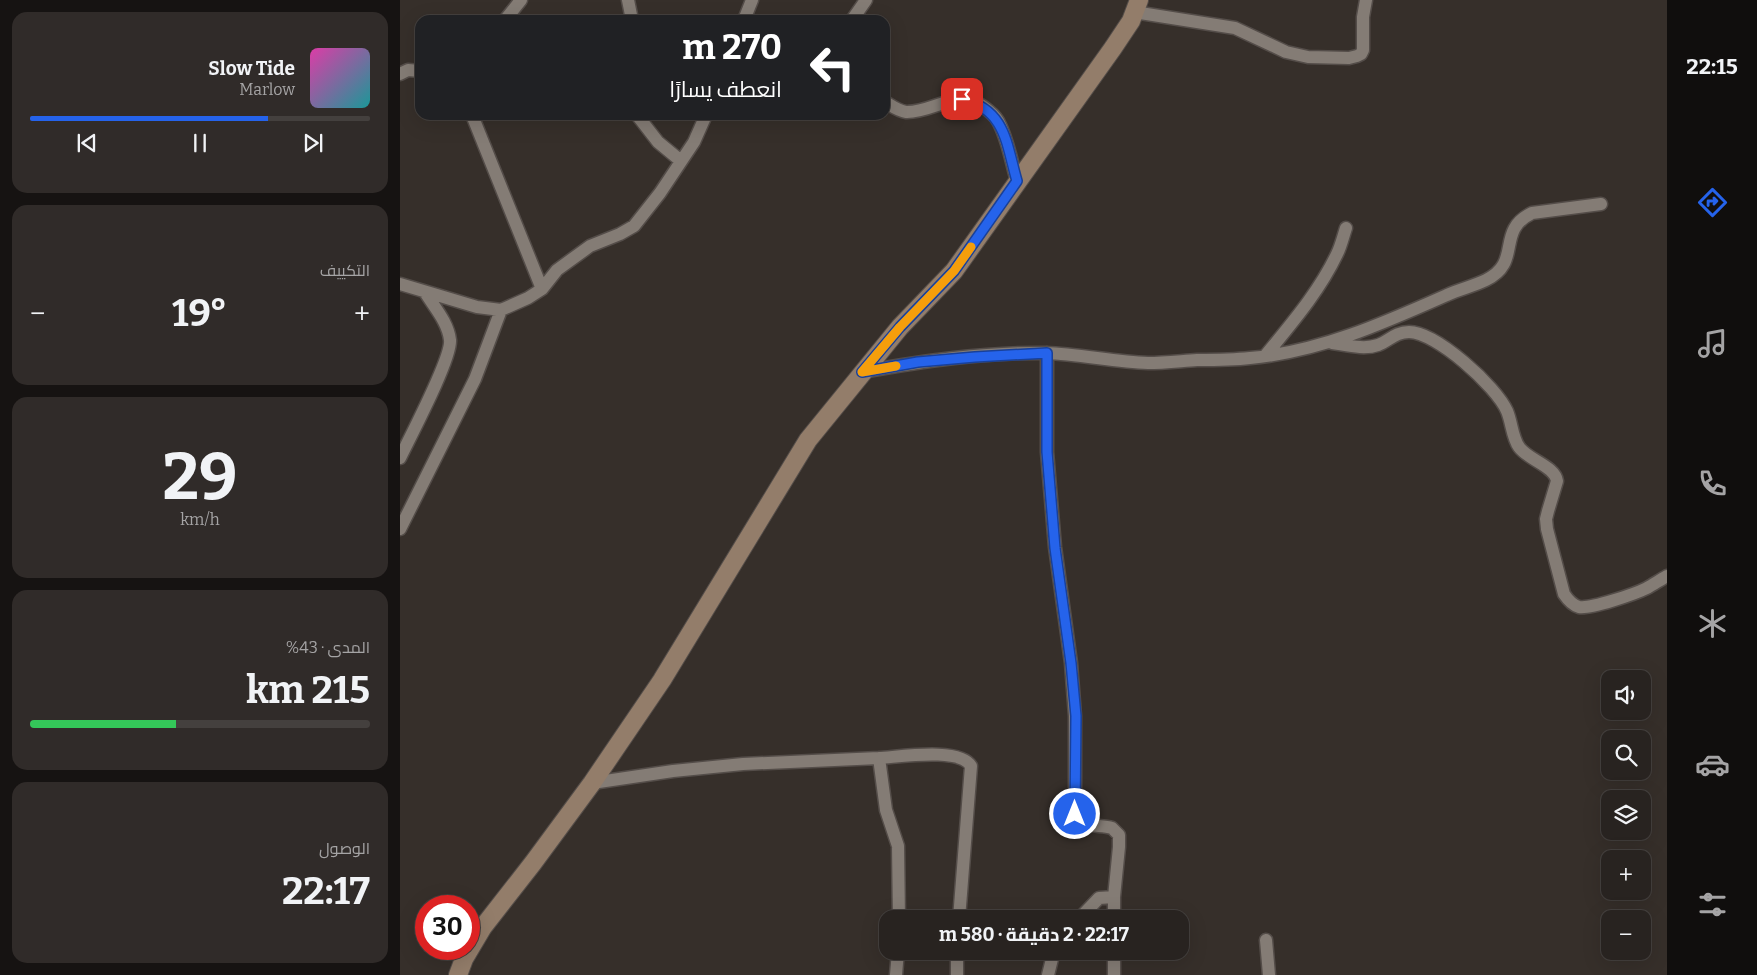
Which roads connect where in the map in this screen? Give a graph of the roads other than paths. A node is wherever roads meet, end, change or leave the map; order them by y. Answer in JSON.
{"nodes":[{"id":1,"x":521,"y":0,"type":"edge"},
{"id":2,"x":628,"y":0,"type":"edge"},
{"id":3,"x":752,"y":0,"type":"edge"},
{"id":4,"x":866,"y":0,"type":"edge"},
{"id":5,"x":1366,"y":0,"type":"edge"},
{"id":6,"x":1136,"y":6,"type":"edge"},
{"id":7,"x":509,"y":15,"type":"edge"},
{"id":8,"x":631,"y":15,"type":"edge"},
{"id":9,"x":746,"y":15,"type":"edge"},
{"id":10,"x":856,"y":15,"type":"edge"},
{"id":11,"x":415,"y":71,"type":"edge"},
{"id":12,"x":400,"y":74,"type":"edge"},
{"id":13,"x":890,"y":105,"type":"edge"},
{"id":14,"x":474,"y":120,"type":"edge"},
{"id":15,"x":641,"y":120,"type":"edge"},
{"id":16,"x":704,"y":120,"type":"edge"},
{"id":17,"x":681,"y":161,"type":"junction"},
{"id":18,"x":1017,"y":181,"type":"junction"},
{"id":19,"x":1601,"y":204,"type":"dead end"},
{"id":20,"x":1346,"y":228,"type":"dead end"},
{"id":21,"x":400,"y":284,"type":"edge"},
{"id":22,"x":542,"y":289,"type":"junction"},
{"id":23,"x":425,"y":292,"type":"junction"},
{"id":24,"x":500,"y":310,"type":"junction"},
{"id":25,"x":1325,"y":342,"type":"junction"},
{"id":26,"x":1047,"y":353,"type":"junction"},
{"id":27,"x":1265,"y":356,"type":"junction"},
{"id":28,"x":862,"y":372,"type":"junction"},
{"id":29,"x":400,"y":458,"type":"edge"},
{"id":30,"x":400,"y":530,"type":"edge"},
{"id":31,"x":1667,"y":576,"type":"edge"},
{"id":32,"x":879,"y":758,"type":"junction"},
{"id":33,"x":592,"y":783,"type":"junction"},
{"id":34,"x":1114,"y":897,"type":"junction"},
{"id":35,"x":899,"y":910,"type":"edge"},
{"id":36,"x":960,"y":910,"type":"edge"},
{"id":37,"x":1088,"y":910,"type":"edge"},
{"id":38,"x":1114,"y":910,"type":"edge"},
{"id":39,"x":1266,"y":940,"type":"dead end"},
{"id":40,"x":897,"y":960,"type":"edge"},
{"id":41,"x":957,"y":960,"type":"edge"},
{"id":42,"x":1052,"y":960,"type":"edge"},
{"id":43,"x":1114,"y":960,"type":"edge"},
{"id":44,"x":458,"y":975,"type":"edge"},
{"id":45,"x":896,"y":975,"type":"edge"},
{"id":46,"x":957,"y":975,"type":"edge"},
{"id":47,"x":1048,"y":975,"type":"edge"},
{"id":48,"x":1114,"y":975,"type":"edge"},
{"id":49,"x":1269,"y":975,"type":"edge"}],
"edges":[{"from":1,"to":7,"type":"street"},
{"from":2,"to":8,"type":"street"},
{"from":3,"to":9,"type":"street"},
{"from":4,"to":10,"type":"street"},
{"from":5,"to":6,"type":"street"},
{"from":6,"to":18,"type":"street"},
{"from":11,"to":12,"type":"street"},
{"from":13,"to":18,"type":"street"},
{"from":14,"to":22,"type":"street"},
{"from":15,"to":17,"type":"street"},
{"from":16,"to":17,"type":"street"},
{"from":17,"to":22,"type":"street"},
{"from":18,"to":28,"type":"street"},
{"from":19,"to":25,"type":"street"},
{"from":20,"to":27,"type":"street"},
{"from":21,"to":23,"type":"street"},
{"from":22,"to":24,"type":"street"},
{"from":23,"to":24,"type":"street"},
{"from":23,"to":29,"type":"street"},
{"from":24,"to":30,"type":"street"},
{"from":25,"to":27,"type":"street"},
{"from":25,"to":31,"type":"street"},
{"from":26,"to":27,"type":"street"},
{"from":26,"to":28,"type":"street"},
{"from":26,"to":34,"type":"street"},
{"from":28,"to":33,"type":"street"},
{"from":32,"to":33,"type":"street"},
{"from":32,"to":35,"type":"street"},
{"from":32,"to":36,"type":"street"},
{"from":33,"to":44,"type":"street"},
{"from":34,"to":37,"type":"street"},
{"from":34,"to":38,"type":"street"},
{"from":39,"to":49,"type":"street"},
{"from":40,"to":45,"type":"street"},
{"from":41,"to":46,"type":"street"},
{"from":42,"to":47,"type":"street"},
{"from":43,"to":48,"type":"street"}]}
